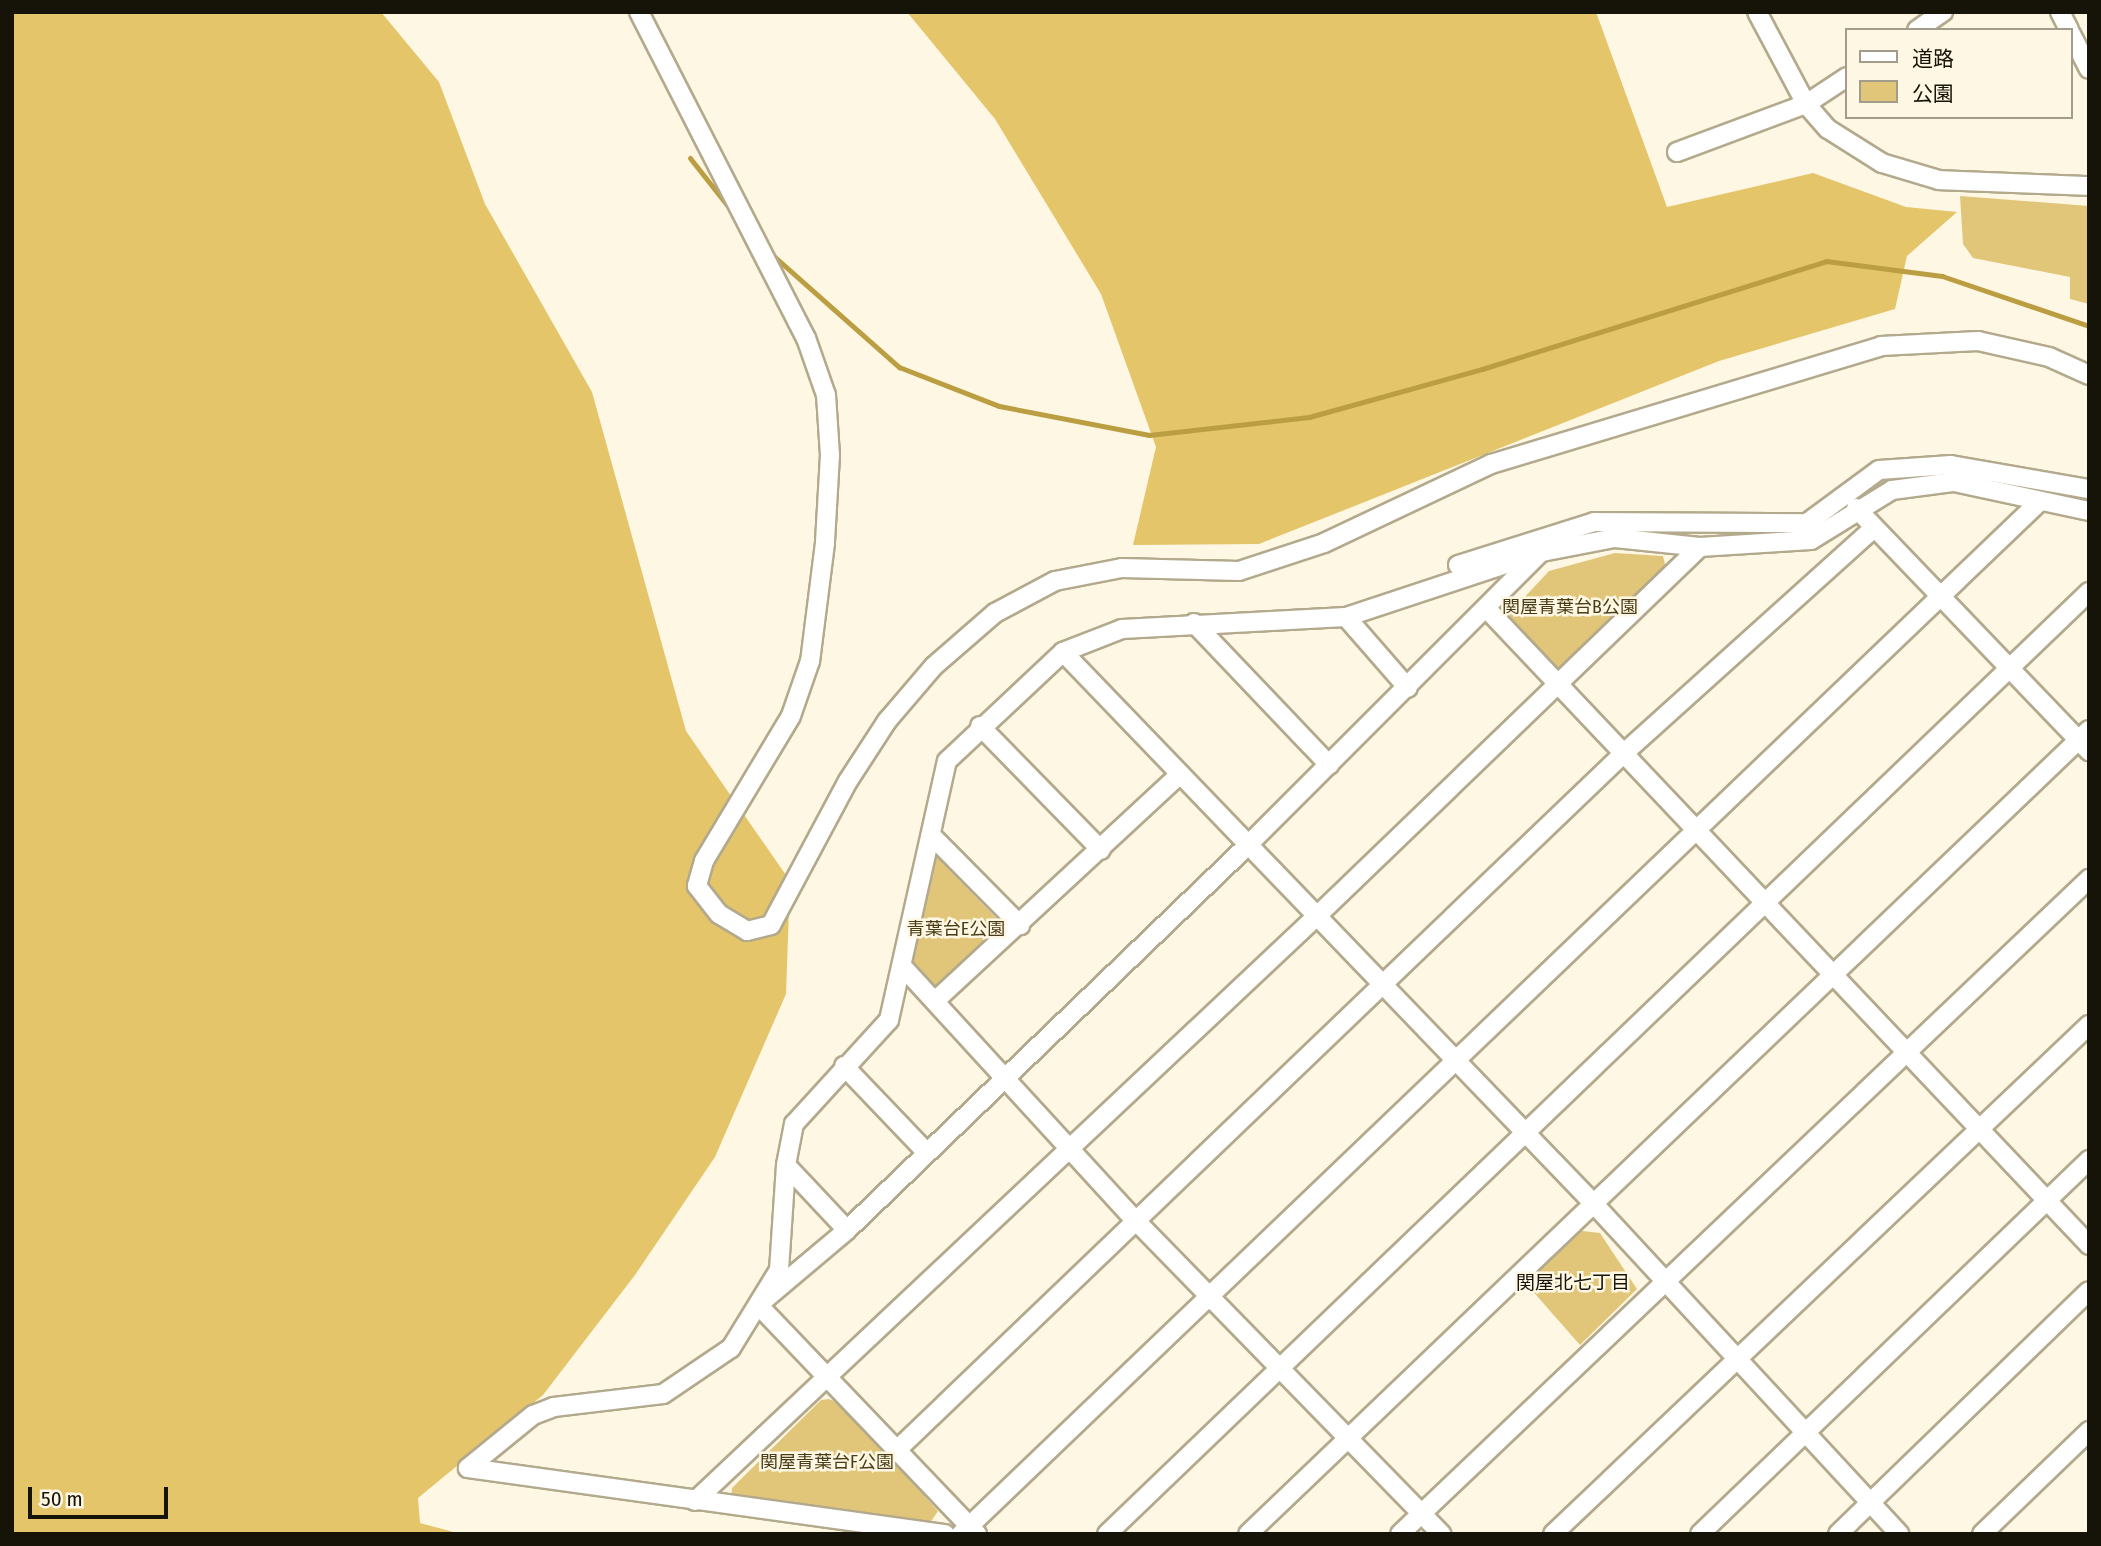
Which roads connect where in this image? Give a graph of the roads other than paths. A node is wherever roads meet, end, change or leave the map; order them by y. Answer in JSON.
{"nodes":[{"id":1,"x":639,"y":12,"type":"edge"},
{"id":2,"x":1757,"y":12,"type":"edge"},
{"id":3,"x":1943,"y":12,"type":"edge"},
{"id":4,"x":2060,"y":12,"type":"edge"},
{"id":5,"x":1920,"y":28,"type":"edge"},
{"id":6,"x":2068,"y":28,"type":"edge"},
{"id":7,"x":2073,"y":38,"type":"edge"},
{"id":8,"x":2089,"y":69,"type":"edge"},
{"id":9,"x":1846,"y":78,"type":"edge"},
{"id":10,"x":1806,"y":104,"type":"junction"},
{"id":11,"x":1676,"y":152,"type":"dead end"},
{"id":12,"x":2089,"y":186,"type":"edge"},
{"id":13,"x":2089,"y":375,"type":"edge"},
{"id":14,"x":2089,"y":489,"type":"edge"},
{"id":15,"x":2040,"y":501,"type":"junction"},
{"id":16,"x":1856,"y":508,"type":"junction"},
{"id":17,"x":2089,"y":511,"type":"edge"},
{"id":18,"x":1874,"y":528,"type":"junction"},
{"id":19,"x":1700,"y":547,"type":"junction"},
{"id":20,"x":1542,"y":552,"type":"junction"},
{"id":21,"x":1458,"y":565,"type":"dead end"},
{"id":22,"x":2089,"y":592,"type":"edge"},
{"id":23,"x":1945,"y":597,"type":"junction"},
{"id":24,"x":1487,"y":608,"type":"junction"},
{"id":25,"x":1346,"y":617,"type":"junction"},
{"id":26,"x":1194,"y":623,"type":"junction"},
{"id":27,"x":1063,"y":652,"type":"junction"},
{"id":28,"x":2010,"y":668,"type":"junction"},
{"id":29,"x":1555,"y":684,"type":"junction"},
{"id":30,"x":1408,"y":688,"type":"junction"},
{"id":31,"x":980,"y":726,"type":"junction"},
{"id":32,"x":2085,"y":740,"type":"edge"},
{"id":33,"x":1623,"y":754,"type":"junction"},
{"id":34,"x":1329,"y":765,"type":"junction"},
{"id":35,"x":1180,"y":774,"type":"junction"},
{"id":36,"x":1698,"y":832,"type":"junction"},
{"id":37,"x":931,"y":835,"type":"junction"},
{"id":38,"x":1248,"y":845,"type":"junction"},
{"id":39,"x":1101,"y":850,"type":"junction"},
{"id":40,"x":2089,"y":879,"type":"edge"},
{"id":41,"x":1769,"y":901,"type":"junction"},
{"id":42,"x":1318,"y":915,"type":"junction"},
{"id":43,"x":1020,"y":925,"type":"junction"},
{"id":44,"x":903,"y":967,"type":"junction"},
{"id":45,"x":1835,"y":972,"type":"junction"},
{"id":46,"x":1384,"y":987,"type":"junction"},
{"id":47,"x":935,"y":1001,"type":"junction"},
{"id":48,"x":2089,"y":1025,"type":"edge"},
{"id":49,"x":1903,"y":1050,"type":"junction"},
{"id":50,"x":1454,"y":1062,"type":"junction"},
{"id":51,"x":844,"y":1066,"type":"junction"},
{"id":52,"x":1006,"y":1076,"type":"junction"},
{"id":53,"x":1980,"y":1128,"type":"junction"},
{"id":54,"x":1525,"y":1132,"type":"junction"},
{"id":55,"x":1069,"y":1147,"type":"junction"},
{"id":56,"x":927,"y":1153,"type":"junction"},
{"id":57,"x":2089,"y":1160,"type":"edge"},
{"id":58,"x":786,"y":1165,"type":"junction"},
{"id":59,"x":2046,"y":1199,"type":"junction"},
{"id":60,"x":1593,"y":1203,"type":"junction"},
{"id":61,"x":1138,"y":1222,"type":"junction"},
{"id":62,"x":847,"y":1230,"type":"junction"},
{"id":63,"x":2089,"y":1245,"type":"edge"},
{"id":64,"x":1662,"y":1280,"type":"junction"},
{"id":65,"x":2089,"y":1291,"type":"edge"},
{"id":66,"x":1209,"y":1295,"type":"junction"},
{"id":67,"x":758,"y":1305,"type":"junction"},
{"id":68,"x":1737,"y":1360,"type":"junction"},
{"id":69,"x":1283,"y":1367,"type":"junction"},
{"id":70,"x":827,"y":1375,"type":"junction"},
{"id":71,"x":2089,"y":1431,"type":"edge"},
{"id":72,"x":1805,"y":1434,"type":"junction"},
{"id":73,"x":1350,"y":1437,"type":"junction"},
{"id":74,"x":899,"y":1448,"type":"junction"},
{"id":75,"x":695,"y":1501,"type":"junction"},
{"id":76,"x":1871,"y":1502,"type":"junction"},
{"id":77,"x":1422,"y":1513,"type":"junction"},
{"id":78,"x":969,"y":1531,"type":"edge"},
{"id":79,"x":945,"y":1534,"type":"edge"},
{"id":80,"x":1107,"y":1534,"type":"edge"},
{"id":81,"x":1248,"y":1534,"type":"edge"},
{"id":82,"x":1400,"y":1534,"type":"edge"},
{"id":83,"x":1442,"y":1534,"type":"edge"},
{"id":84,"x":1553,"y":1534,"type":"edge"},
{"id":85,"x":1700,"y":1534,"type":"edge"},
{"id":86,"x":1838,"y":1534,"type":"edge"},
{"id":87,"x":1900,"y":1534,"type":"edge"},
{"id":88,"x":1982,"y":1534,"type":"edge"}],
"edges":[{"from":1,"to":13,"type":"street"},
{"from":2,"to":10,"type":"street"},
{"from":3,"to":5,"type":"street"},
{"from":4,"to":6,"type":"street"},
{"from":7,"to":8,"type":"street"},
{"from":9,"to":10,"type":"street"},
{"from":10,"to":11,"type":"street"},
{"from":10,"to":12,"type":"street"},
{"from":14,"to":21,"type":"street"},
{"from":15,"to":16,"type":"street"},
{"from":15,"to":17,"type":"street"},
{"from":15,"to":23,"type":"street"},
{"from":16,"to":18,"type":"street"},
{"from":16,"to":19,"type":"street"},
{"from":18,"to":23,"type":"street"},
{"from":18,"to":33,"type":"street"},
{"from":19,"to":20,"type":"street"},
{"from":19,"to":29,"type":"street"},
{"from":20,"to":24,"type":"street"},
{"from":20,"to":25,"type":"street"},
{"from":22,"to":28,"type":"street"},
{"from":23,"to":28,"type":"street"},
{"from":23,"to":36,"type":"street"},
{"from":24,"to":29,"type":"street"},
{"from":24,"to":30,"type":"street"},
{"from":25,"to":26,"type":"street"},
{"from":25,"to":30,"type":"street"},
{"from":26,"to":27,"type":"street"},
{"from":26,"to":34,"type":"street"},
{"from":27,"to":31,"type":"street"},
{"from":27,"to":35,"type":"street"},
{"from":28,"to":32,"type":"street"},
{"from":28,"to":41,"type":"street"},
{"from":29,"to":33,"type":"street"},
{"from":29,"to":42,"type":"street"},
{"from":30,"to":34,"type":"street"},
{"from":31,"to":37,"type":"street"},
{"from":31,"to":39,"type":"street"},
{"from":32,"to":45,"type":"street"},
{"from":33,"to":36,"type":"street"},
{"from":33,"to":46,"type":"street"},
{"from":34,"to":38,"type":"street"},
{"from":35,"to":38,"type":"street"},
{"from":35,"to":39,"type":"street"},
{"from":36,"to":41,"type":"street"},
{"from":36,"to":50,"type":"street"},
{"from":37,"to":43,"type":"street"},
{"from":37,"to":44,"type":"street"},
{"from":38,"to":42,"type":"street"},
{"from":38,"to":52,"type":"street"},
{"from":39,"to":43,"type":"street"},
{"from":40,"to":49,"type":"street"},
{"from":41,"to":45,"type":"street"},
{"from":41,"to":54,"type":"street"},
{"from":42,"to":46,"type":"street"},
{"from":42,"to":55,"type":"street"},
{"from":43,"to":47,"type":"street"},
{"from":44,"to":47,"type":"street"},
{"from":44,"to":51,"type":"street"},
{"from":45,"to":49,"type":"street"},
{"from":45,"to":60,"type":"street"},
{"from":46,"to":50,"type":"street"},
{"from":46,"to":61,"type":"street"},
{"from":47,"to":52,"type":"street"},
{"from":48,"to":53,"type":"street"},
{"from":49,"to":53,"type":"street"},
{"from":49,"to":64,"type":"street"},
{"from":50,"to":54,"type":"street"},
{"from":50,"to":66,"type":"street"},
{"from":51,"to":56,"type":"street"},
{"from":51,"to":58,"type":"street"},
{"from":52,"to":55,"type":"street"},
{"from":52,"to":56,"type":"street"},
{"from":53,"to":59,"type":"street"},
{"from":53,"to":68,"type":"street"},
{"from":54,"to":60,"type":"street"},
{"from":54,"to":69,"type":"street"},
{"from":55,"to":61,"type":"street"},
{"from":55,"to":70,"type":"street"},
{"from":56,"to":62,"type":"street"},
{"from":57,"to":59,"type":"street"},
{"from":58,"to":62,"type":"street"},
{"from":58,"to":67,"type":"street"},
{"from":59,"to":63,"type":"street"},
{"from":59,"to":72,"type":"street"},
{"from":60,"to":64,"type":"street"},
{"from":60,"to":73,"type":"street"},
{"from":61,"to":66,"type":"street"},
{"from":61,"to":74,"type":"street"},
{"from":62,"to":67,"type":"street"},
{"from":64,"to":68,"type":"street"},
{"from":64,"to":77,"type":"street"},
{"from":65,"to":76,"type":"street"},
{"from":66,"to":69,"type":"street"},
{"from":66,"to":78,"type":"street"},
{"from":67,"to":70,"type":"street"},
{"from":67,"to":75,"type":"street"},
{"from":68,"to":72,"type":"street"},
{"from":68,"to":84,"type":"street"},
{"from":69,"to":73,"type":"street"},
{"from":69,"to":80,"type":"street"},
{"from":70,"to":74,"type":"street"},
{"from":70,"to":75,"type":"street"},
{"from":71,"to":88,"type":"street"},
{"from":72,"to":76,"type":"street"},
{"from":72,"to":85,"type":"street"},
{"from":73,"to":77,"type":"street"},
{"from":73,"to":81,"type":"street"},
{"from":74,"to":78,"type":"street"},
{"from":75,"to":79,"type":"street"},
{"from":76,"to":86,"type":"street"},
{"from":76,"to":87,"type":"street"},
{"from":77,"to":82,"type":"street"},
{"from":77,"to":83,"type":"street"}]}
